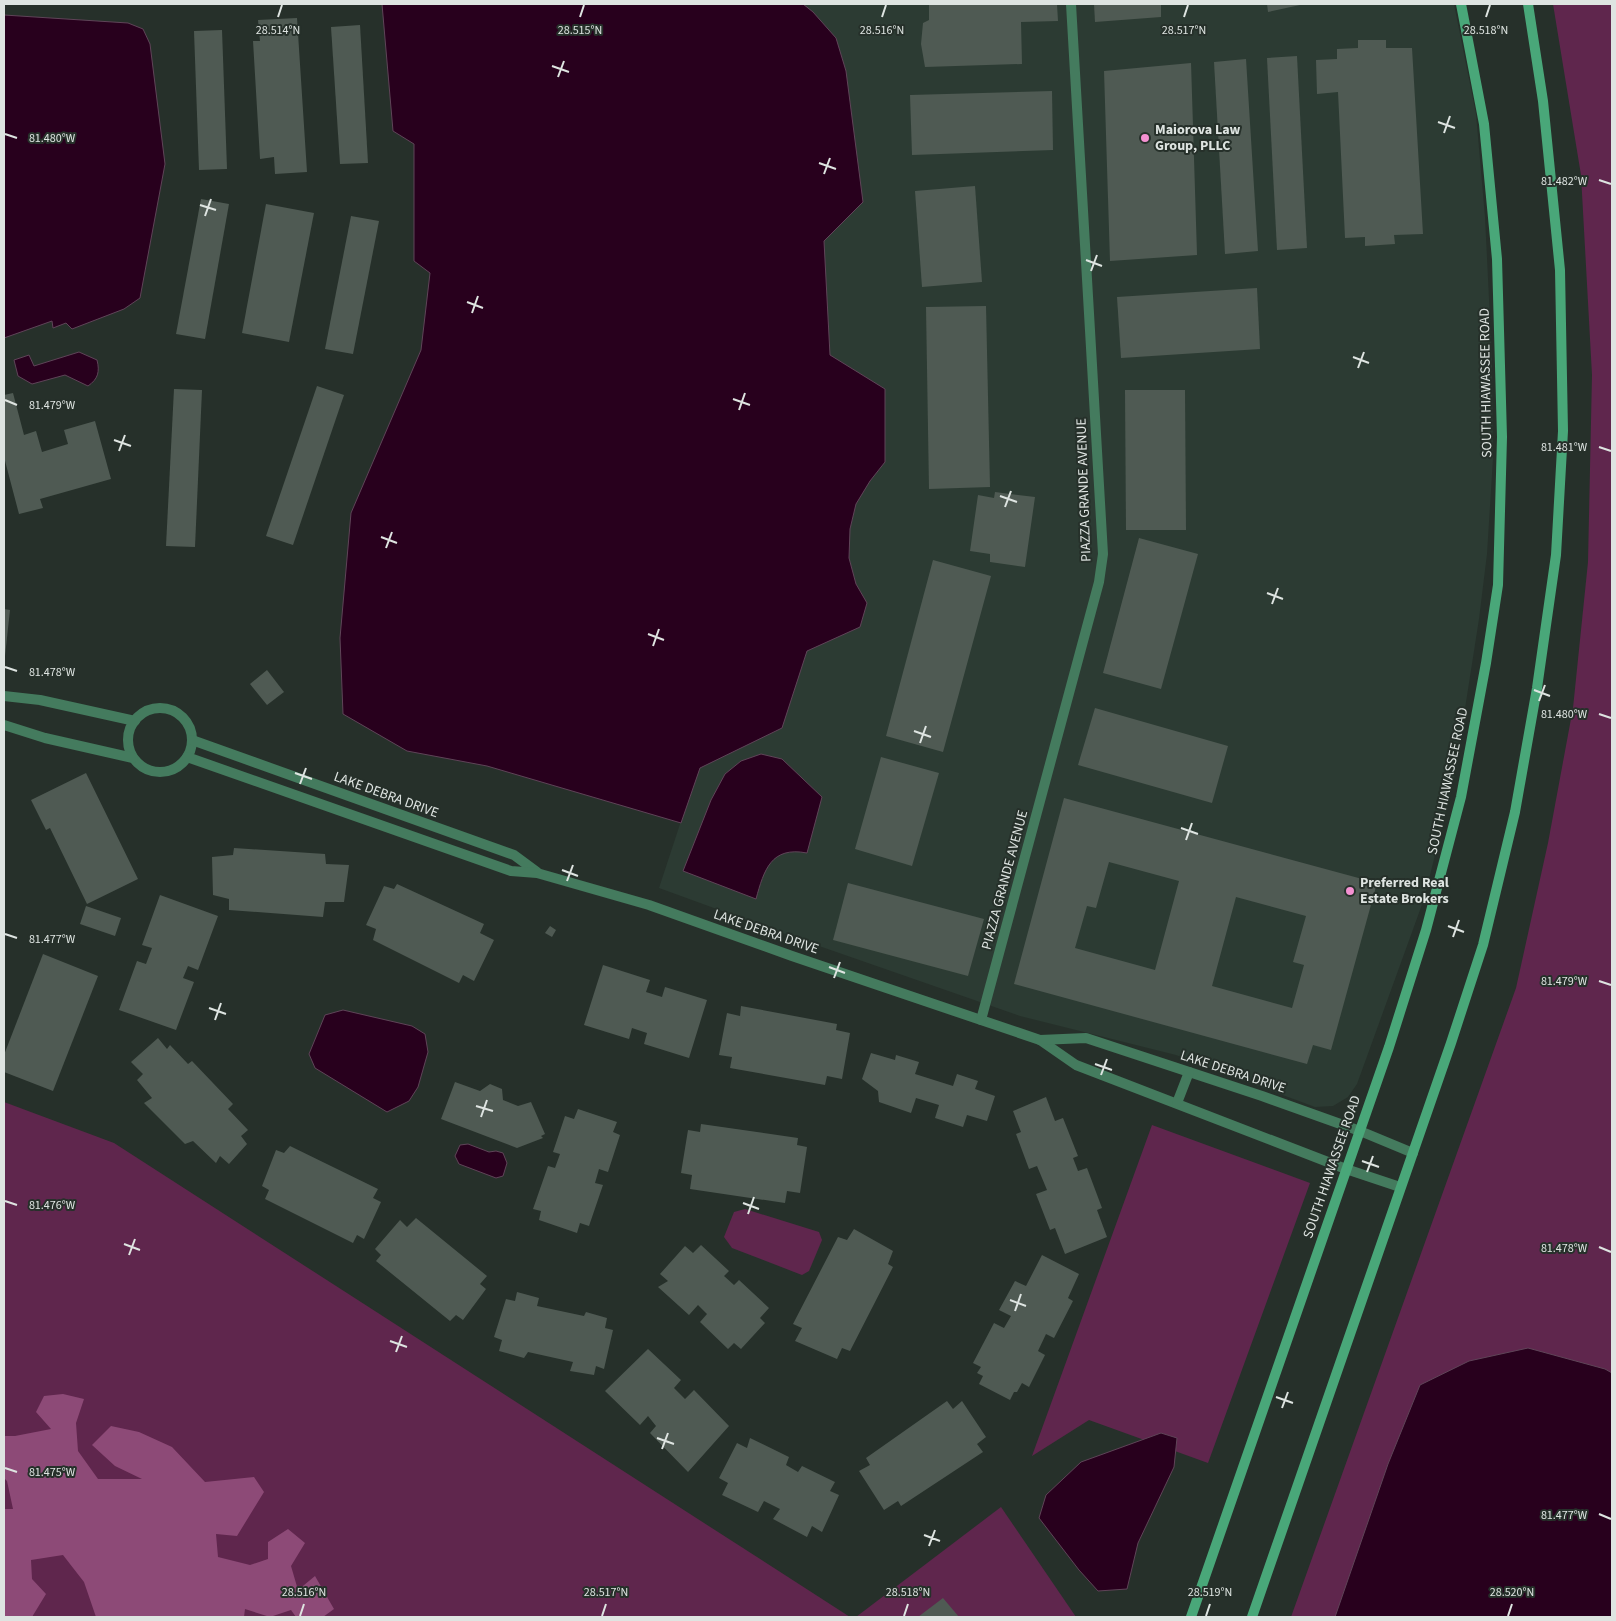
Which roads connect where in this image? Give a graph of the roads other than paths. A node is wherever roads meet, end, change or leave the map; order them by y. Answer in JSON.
{"nodes":[{"id":1,"x":1071,"y":4,"type":"edge"},
{"id":2,"x":1461,"y":4,"type":"edge"},
{"id":3,"x":1528,"y":4,"type":"edge"},
{"id":4,"x":4,"y":696,"type":"edge"},
{"id":5,"x":135,"y":721,"type":"junction"},
{"id":6,"x":4,"y":725,"type":"edge"},
{"id":7,"x":192,"y":740,"type":"junction"},
{"id":8,"x":133,"y":758,"type":"junction"},
{"id":9,"x":187,"y":758,"type":"junction"},
{"id":10,"x":537,"y":873,"type":"junction"},
{"id":11,"x":981,"y":1020,"type":"junction"},
{"id":12,"x":1040,"y":1040,"type":"junction"},
{"id":13,"x":1189,"y":1072,"type":"junction"},
{"id":14,"x":1177,"y":1103,"type":"junction"},
{"id":15,"x":1360,"y":1131,"type":"junction"},
{"id":16,"x":1413,"y":1153,"type":"junction"},
{"id":17,"x":1346,"y":1168,"type":"junction"},
{"id":18,"x":1400,"y":1187,"type":"junction"},
{"id":19,"x":1192,"y":1617,"type":"edge"},
{"id":20,"x":1252,"y":1617,"type":"edge"}],
"edges":[{"from":1,"to":11,"type":"street","name":"PIAZZA GRANDE AVENUE"},
{"from":2,"to":15,"type":"street","name":"SOUTH HIAWASSEE ROAD"},
{"from":3,"to":16,"type":"street"},
{"from":4,"to":5,"type":"street"},
{"from":5,"to":7,"type":"street"},
{"from":5,"to":8,"type":"street"},
{"from":6,"to":8,"type":"street"},
{"from":7,"to":9,"type":"street"},
{"from":7,"to":10,"type":"street","name":"LAKE DEBRA DRIVE"},
{"from":8,"to":9,"type":"street"},
{"from":9,"to":10,"type":"street","name":"LAKE DEBRA DRIVE"},
{"from":10,"to":11,"type":"street","name":"LAKE DEBRA DRIVE"},
{"from":11,"to":12,"type":"street","name":"LAKE DEBRA DRIVE"},
{"from":12,"to":13,"type":"street","name":"LAKE DEBRA DRIVE"},
{"from":12,"to":14,"type":"street","name":"LAKE DEBRA DRIVE"},
{"from":13,"to":14,"type":"street"},
{"from":13,"to":15,"type":"street","name":"LAKE DEBRA DRIVE"},
{"from":14,"to":17,"type":"street","name":"LAKE DEBRA DRIVE"},
{"from":15,"to":16,"type":"street","name":"LAKE DEBRA DRIVE"},
{"from":15,"to":17,"type":"street","name":"SOUTH HIAWASSEE ROAD"},
{"from":16,"to":18,"type":"street"},
{"from":17,"to":18,"type":"street","name":"LAKE DEBRA DRIVE"},
{"from":17,"to":19,"type":"street","name":"SOUTH HIAWASSEE ROAD"},
{"from":18,"to":20,"type":"street"}]}
